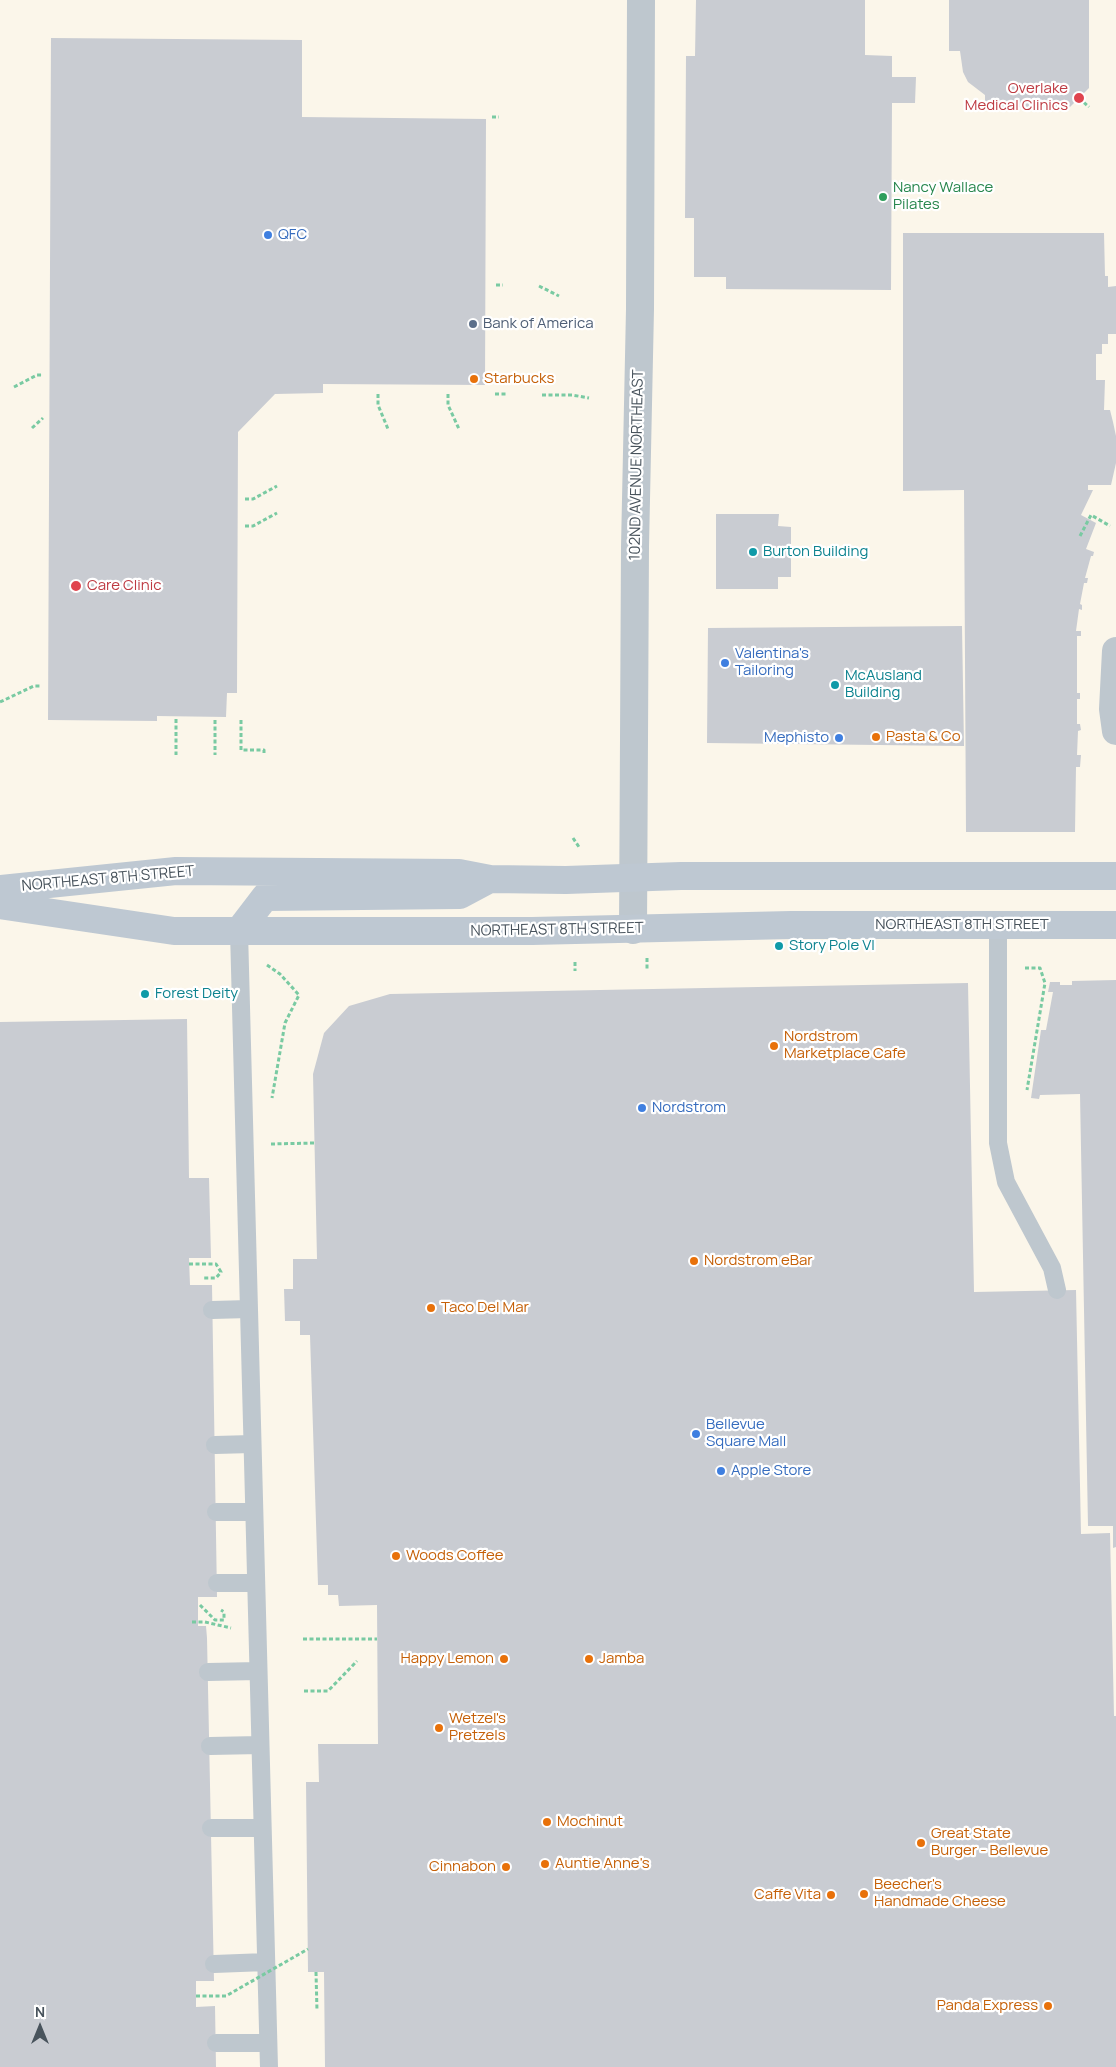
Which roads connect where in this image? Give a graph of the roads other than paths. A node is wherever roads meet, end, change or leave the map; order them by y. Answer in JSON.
{"nodes":[{"id":1,"x":641,"y":0,"type":"edge"},
{"id":2,"x":1116,"y":651,"type":"edge"},
{"id":3,"x":1116,"y":731,"type":"edge"},
{"id":4,"x":1116,"y":876,"type":"edge"},
{"id":5,"x":633,"y":878,"type":"junction"},
{"id":6,"x":490,"y":879,"type":"junction"},
{"id":7,"x":0,"y":890,"type":"edge"},
{"id":8,"x":0,"y":905,"type":"edge"},
{"id":9,"x":998,"y":925,"type":"junction"},
{"id":10,"x":1116,"y":925,"type":"edge"},
{"id":11,"x":633,"y":930,"type":"junction"},
{"id":12,"x":240,"y":931,"type":"junction"},
{"id":13,"x":1058,"y":1290,"type":"dead end"},
{"id":14,"x":248,"y":1309,"type":"junction"},
{"id":15,"x":212,"y":1310,"type":"dead end"},
{"id":16,"x":252,"y":1444,"type":"junction"},
{"id":17,"x":214,"y":1445,"type":"dead end"},
{"id":18,"x":216,"y":1512,"type":"dead end"},
{"id":19,"x":254,"y":1512,"type":"junction"},
{"id":20,"x":217,"y":1583,"type":"dead end"},
{"id":21,"x":256,"y":1583,"type":"junction"},
{"id":22,"x":258,"y":1671,"type":"junction"},
{"id":23,"x":208,"y":1672,"type":"dead end"},
{"id":24,"x":260,"y":1745,"type":"junction"},
{"id":25,"x":210,"y":1746,"type":"dead end"},
{"id":26,"x":211,"y":1828,"type":"dead end"},
{"id":27,"x":262,"y":1828,"type":"junction"},
{"id":28,"x":266,"y":1962,"type":"junction"},
{"id":29,"x":214,"y":1964,"type":"dead end"},
{"id":30,"x":216,"y":2043,"type":"dead end"},
{"id":31,"x":268,"y":2043,"type":"junction"},
{"id":32,"x":269,"y":2067,"type":"edge"}],
"edges":[{"from":1,"to":5,"type":"street","name":"102ND AVENUE NORTHEAST"},
{"from":2,"to":3,"type":"street"},
{"from":4,"to":5,"type":"main road","name":"NORTHEAST 8TH STREET"},
{"from":5,"to":6,"type":"main road","name":"NORTHEAST 8TH STREET"},
{"from":5,"to":11,"type":"street","name":"102ND AVENUE NORTHEAST"},
{"from":6,"to":7,"type":"main road","name":"NORTHEAST 8TH STREET"},
{"from":6,"to":12,"type":"main road"},
{"from":8,"to":12,"type":"main road","name":"NORTHEAST 8TH STREET"},
{"from":9,"to":10,"type":"main road","name":"NORTHEAST 8TH STREET"},
{"from":9,"to":11,"type":"main road","name":"NORTHEAST 8TH STREET"},
{"from":9,"to":13,"type":"lane"},
{"from":11,"to":12,"type":"main road","name":"NORTHEAST 8TH STREET"},
{"from":12,"to":14,"type":"lane"},
{"from":14,"to":15,"type":"lane"},
{"from":14,"to":16,"type":"lane"},
{"from":16,"to":17,"type":"lane"},
{"from":16,"to":19,"type":"lane"},
{"from":18,"to":19,"type":"lane"},
{"from":19,"to":21,"type":"lane"},
{"from":20,"to":21,"type":"lane"},
{"from":21,"to":22,"type":"lane"},
{"from":22,"to":23,"type":"lane"},
{"from":22,"to":24,"type":"lane"},
{"from":24,"to":25,"type":"lane"},
{"from":24,"to":27,"type":"lane"},
{"from":26,"to":27,"type":"lane"},
{"from":27,"to":28,"type":"lane"},
{"from":28,"to":29,"type":"lane"},
{"from":28,"to":31,"type":"lane"},
{"from":30,"to":31,"type":"lane"},
{"from":31,"to":32,"type":"lane"}]}
